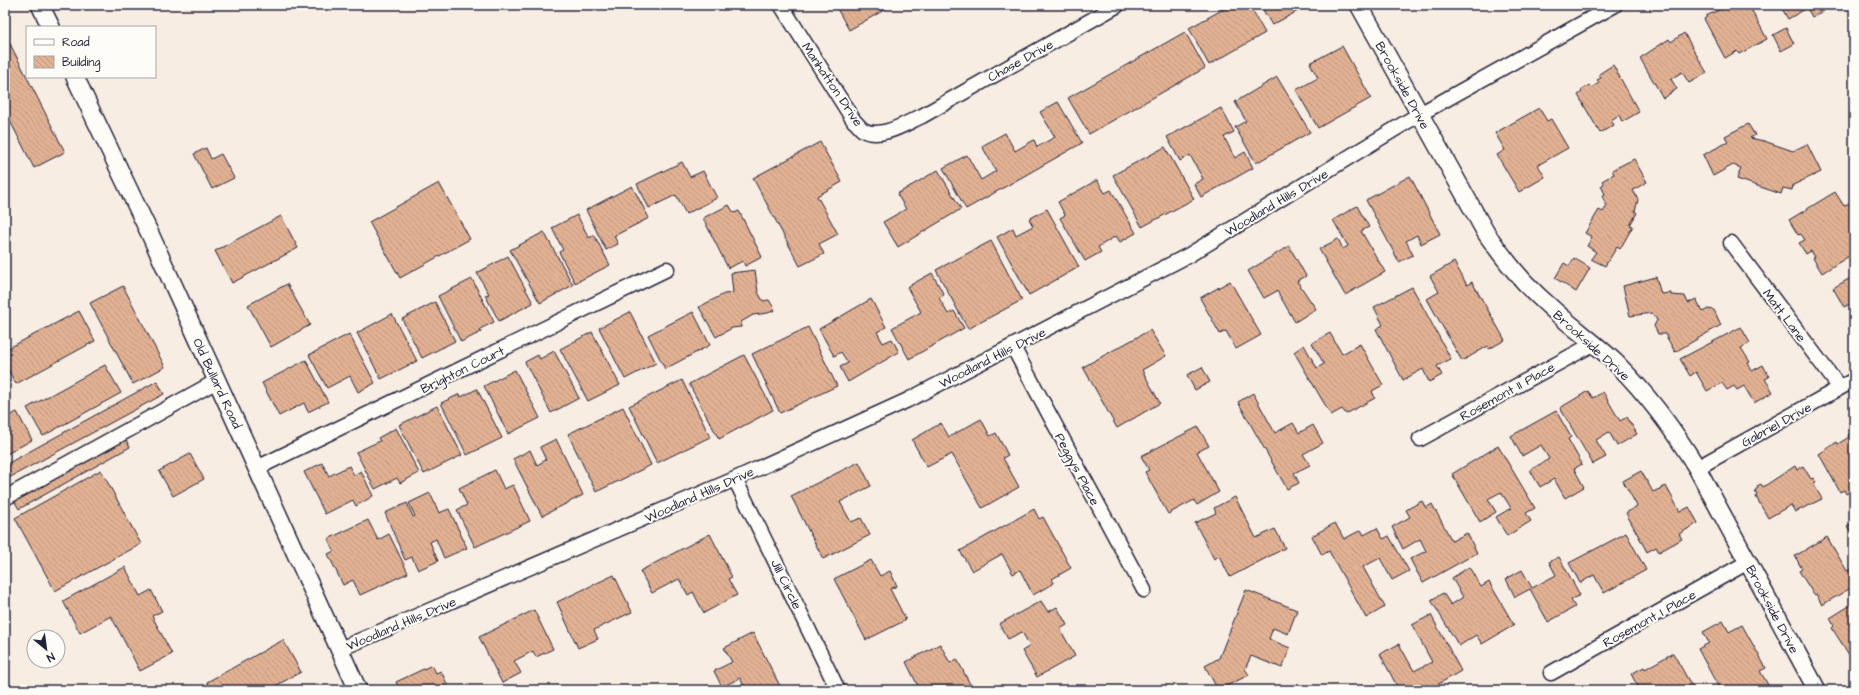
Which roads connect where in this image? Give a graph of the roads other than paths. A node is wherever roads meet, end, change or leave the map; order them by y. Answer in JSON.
{"nodes":[{"id":1,"x":40,"y":5,"type":"edge"},
{"id":2,"x":782,"y":5,"type":"edge"},
{"id":3,"x":1118,"y":5,"type":"edge"},
{"id":4,"x":1358,"y":5,"type":"edge"},
{"id":5,"x":1615,"y":5,"type":"edge"},
{"id":6,"x":50,"y":26,"type":"edge"},
{"id":7,"x":75,"y":78,"type":"edge"},
{"id":8,"x":1418,"y":115,"type":"junction"},
{"id":9,"x":922,"y":116,"type":"joint"},
{"id":10,"x":1731,"y":243,"type":"dead end"},
{"id":11,"x":667,"y":269,"type":"dead end"},
{"id":12,"x":1593,"y":344,"type":"junction"},
{"id":13,"x":1012,"y":347,"type":"junction"},
{"id":14,"x":1854,"y":380,"type":"edge"},
{"id":15,"x":217,"y":381,"type":"junction"},
{"id":16,"x":1840,"y":388,"type":"junction"},
{"id":17,"x":1420,"y":439,"type":"dead end"},
{"id":18,"x":257,"y":468,"type":"junction"},
{"id":19,"x":1698,"y":468,"type":"junction"},
{"id":20,"x":735,"y":479,"type":"junction"},
{"id":21,"x":5,"y":498,"type":"edge"},
{"id":22,"x":1748,"y":562,"type":"junction"},
{"id":23,"x":1144,"y":590,"type":"dead end"},
{"id":24,"x":340,"y":649,"type":"junction"},
{"id":25,"x":1551,"y":673,"type":"dead end"},
{"id":26,"x":358,"y":690,"type":"edge"},
{"id":27,"x":838,"y":690,"type":"edge"},
{"id":28,"x":1817,"y":690,"type":"edge"}],
"edges":[{"from":1,"to":6,"type":"street"},
{"from":2,"to":9,"type":"street","name":"Manhatton Drive"},
{"from":3,"to":9,"type":"street","name":"Chase Drive"},
{"from":4,"to":8,"type":"street","name":"Brookside Drive"},
{"from":5,"to":8,"type":"street","name":"Woodland Hills Drive"},
{"from":7,"to":15,"type":"street","name":"Old Bullard Road"},
{"from":8,"to":12,"type":"street","name":"Brookside Drive"},
{"from":8,"to":13,"type":"street","name":"Woodland Hills Drive"},
{"from":10,"to":16,"type":"street","name":"Matt Lane"},
{"from":11,"to":18,"type":"street","name":"Brighton Court"},
{"from":12,"to":17,"type":"street","name":"Rosemont II Place"},
{"from":12,"to":19,"type":"street","name":"Brookside Drive"},
{"from":13,"to":20,"type":"street","name":"Woodland Hills Drive"},
{"from":13,"to":23,"type":"street","name":"Peggys Place"},
{"from":14,"to":16,"type":"street","name":"Gabriel Drive"},
{"from":15,"to":18,"type":"street","name":"Old Bullard Road"},
{"from":15,"to":21,"type":"street"},
{"from":16,"to":19,"type":"street","name":"Gabriel Drive"},
{"from":18,"to":24,"type":"street","name":"Old Bullard Road"},
{"from":19,"to":22,"type":"street","name":"Brookside Drive"},
{"from":20,"to":24,"type":"street","name":"Woodland Hills Drive"},
{"from":20,"to":27,"type":"street","name":"Jill Circle"},
{"from":22,"to":25,"type":"street","name":"Rosemont I Place"},
{"from":22,"to":28,"type":"street","name":"Brookside Drive"},
{"from":24,"to":26,"type":"street","name":"Old Bullard Road"}]}
